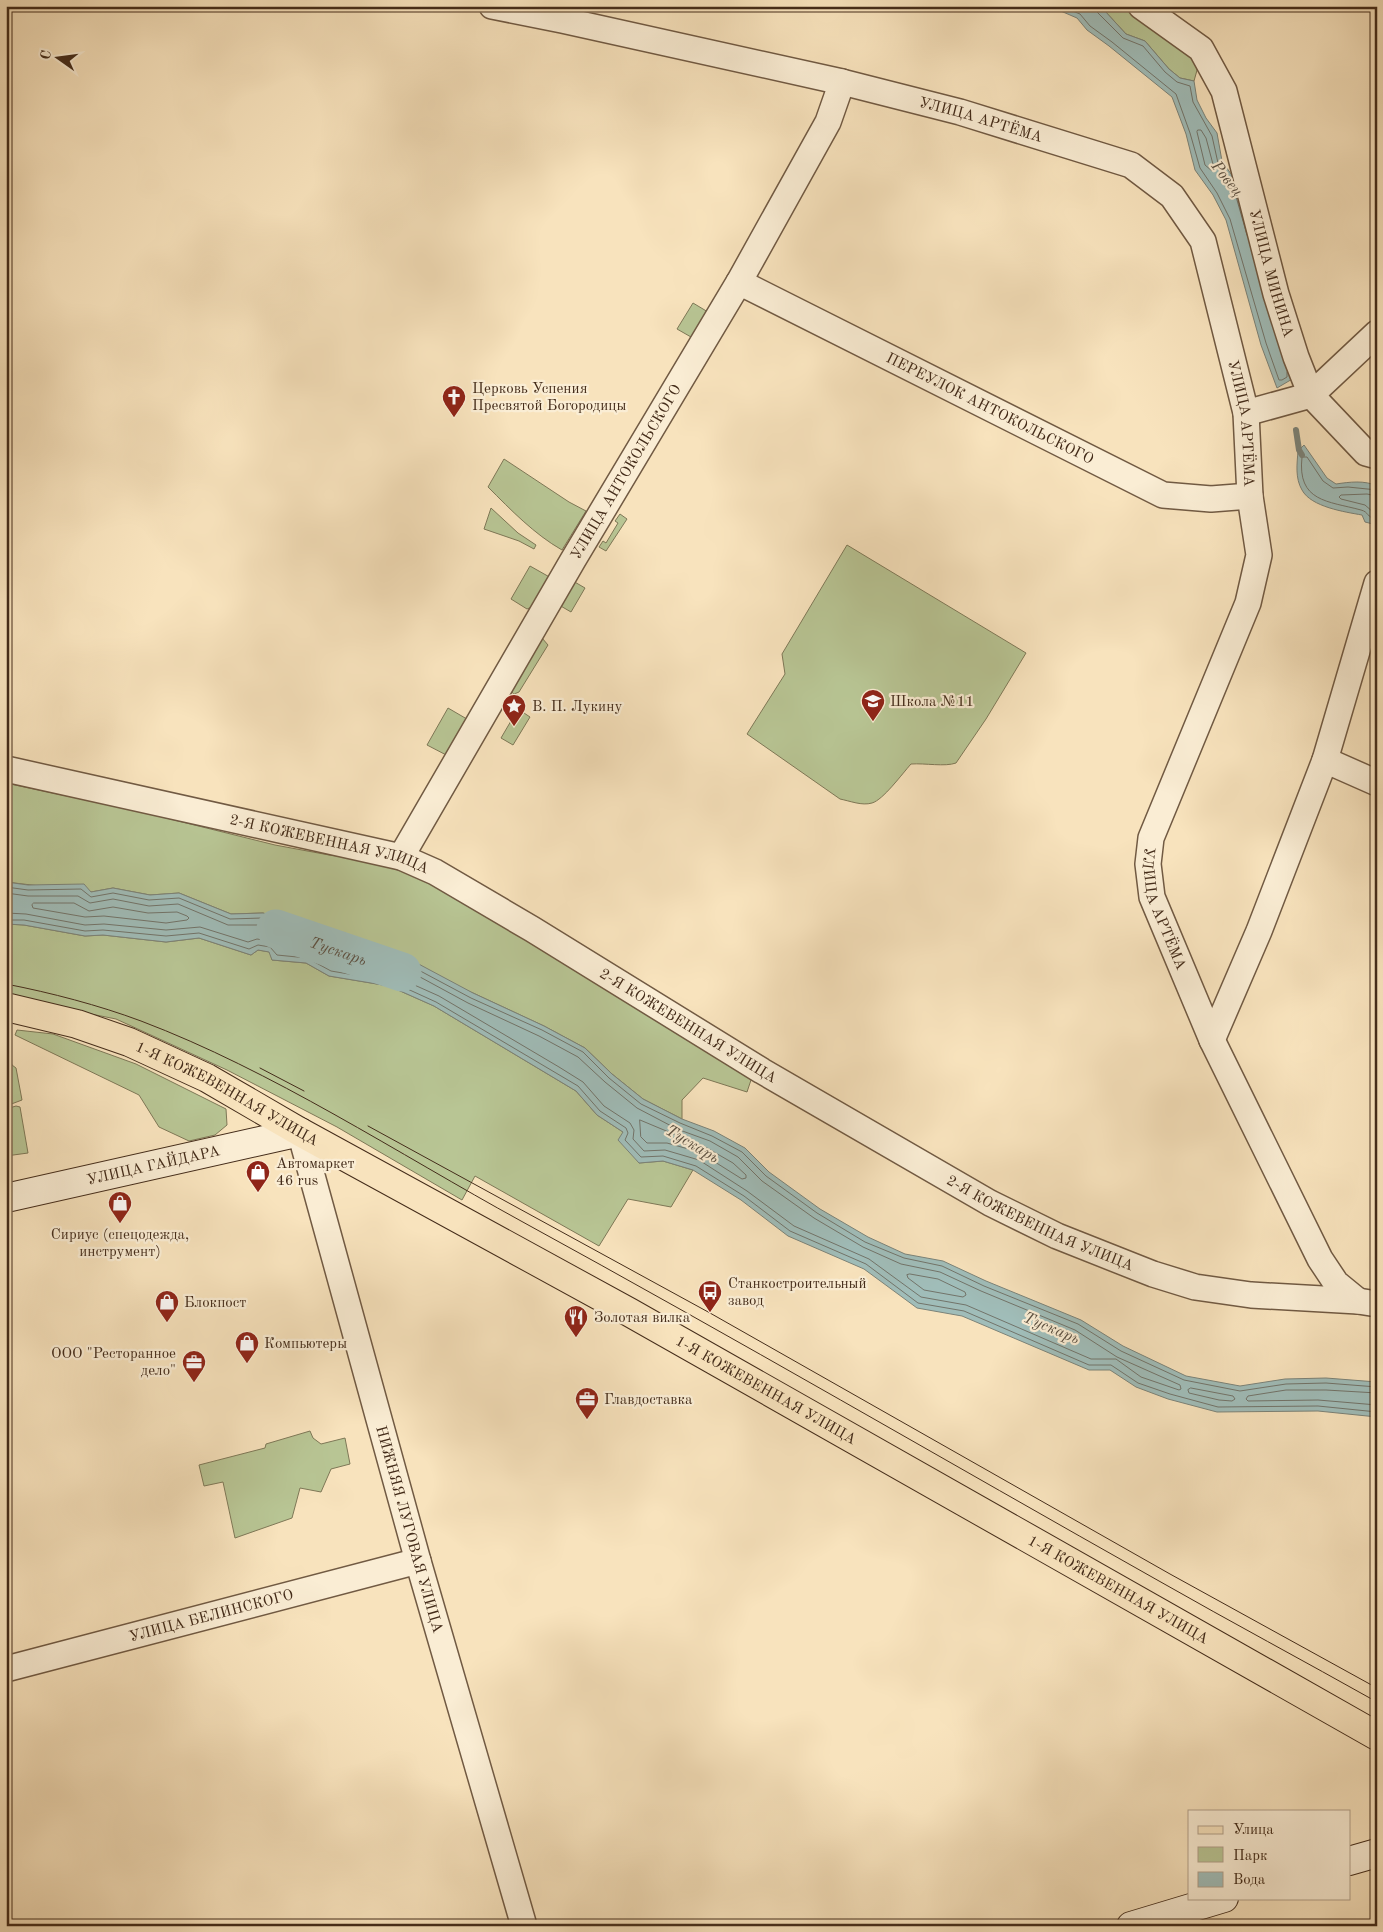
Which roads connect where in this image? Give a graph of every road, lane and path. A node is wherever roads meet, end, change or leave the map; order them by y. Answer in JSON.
{"nodes":[{"id":1,"x":492,"y":6,"type":"edge"},
{"id":2,"x":1142,"y":6,"type":"edge"},
{"id":3,"x":842,"y":82,"type":"junction"},
{"id":4,"x":739,"y":282,"type":"junction"},
{"id":5,"x":1377,"y":333,"type":"edge"},
{"id":6,"x":1311,"y":395,"type":"junction"},
{"id":7,"x":1246,"y":413,"type":"junction"},
{"id":8,"x":1377,"y":456,"type":"edge"},
{"id":9,"x":1250,"y":496,"type":"junction"},
{"id":10,"x":1377,"y":583,"type":"edge"},
{"id":11,"x":1325,"y":760,"type":"junction"},
{"id":12,"x":6,"y":769,"type":"edge"},
{"id":13,"x":1377,"y":783,"type":"edge"},
{"id":14,"x":401,"y":857,"type":"junction"},
{"id":15,"x":6,"y":1007,"type":"edge"},
{"id":16,"x":1212,"y":1040,"type":"junction"},
{"id":17,"x":300,"y":1132,"type":"junction"},
{"id":18,"x":6,"y":1198,"type":"edge"},
{"id":19,"x":1368,"y":1303,"type":"edge"},
{"id":20,"x":418,"y":1561,"type":"junction"},
{"id":21,"x":6,"y":1669,"type":"edge"},
{"id":22,"x":1377,"y":1736,"type":"edge"},
{"id":23,"x":1377,"y":1853,"type":"edge"},
{"id":24,"x":1350,"y":1861,"type":"edge"},
{"id":25,"x":1217,"y":1900,"type":"edge"},
{"id":26,"x":524,"y":1926,"type":"edge"},
{"id":27,"x":1131,"y":1926,"type":"edge"}],
"edges":[{"from":1,"to":3,"type":"street","name":"УЛИЦА АРТЁМА"},
{"from":2,"to":6,"type":"street","name":"УЛИЦА МИНИНА"},
{"from":3,"to":4,"type":"street","name":"УЛИЦА АНТОКОЛЬСКОГО"},
{"from":3,"to":7,"type":"street","name":"УЛИЦА АРТЁМА"},
{"from":4,"to":9,"type":"street","name":"ПЕРЕУЛОК АНТОКОЛЬСКОГО"},
{"from":4,"to":14,"type":"street","name":"УЛИЦА АНТОКОЛЬСКОГО"},
{"from":5,"to":6,"type":"street"},
{"from":6,"to":7,"type":"street"},
{"from":6,"to":8,"type":"street"},
{"from":7,"to":9,"type":"street","name":"УЛИЦА АРТЁМА"},
{"from":9,"to":16,"type":"street","name":"УЛИЦА АРТЁМА"},
{"from":10,"to":11,"type":"street"},
{"from":11,"to":13,"type":"street"},
{"from":11,"to":16,"type":"street"},
{"from":12,"to":14,"type":"street","name":"2-Я КОЖЕВЕННАЯ УЛИЦА"},
{"from":14,"to":19,"type":"street","name":"2-Я КОЖЕВЕННАЯ УЛИЦА"},
{"from":15,"to":17,"type":"main road","name":"1-Я КОЖЕВЕННАЯ УЛИЦА"},
{"from":16,"to":19,"type":"street","name":"УЛИЦА АРТЁМА"},
{"from":17,"to":18,"type":"street","name":"УЛИЦА ГАЙДАРА"},
{"from":17,"to":20,"type":"street","name":"НИЖНЯЯ ЛУГОВАЯ УЛИЦА"},
{"from":17,"to":22,"type":"main road","name":"1-Я КОЖЕВЕННАЯ УЛИЦА"},
{"from":20,"to":21,"type":"street","name":"УЛИЦА БЕЛИНСКОГО"},
{"from":20,"to":26,"type":"street","name":"НИЖНЯЯ ЛУГОВАЯ УЛИЦА"},
{"from":23,"to":24,"type":"street"},
{"from":25,"to":27,"type":"street"}]}
